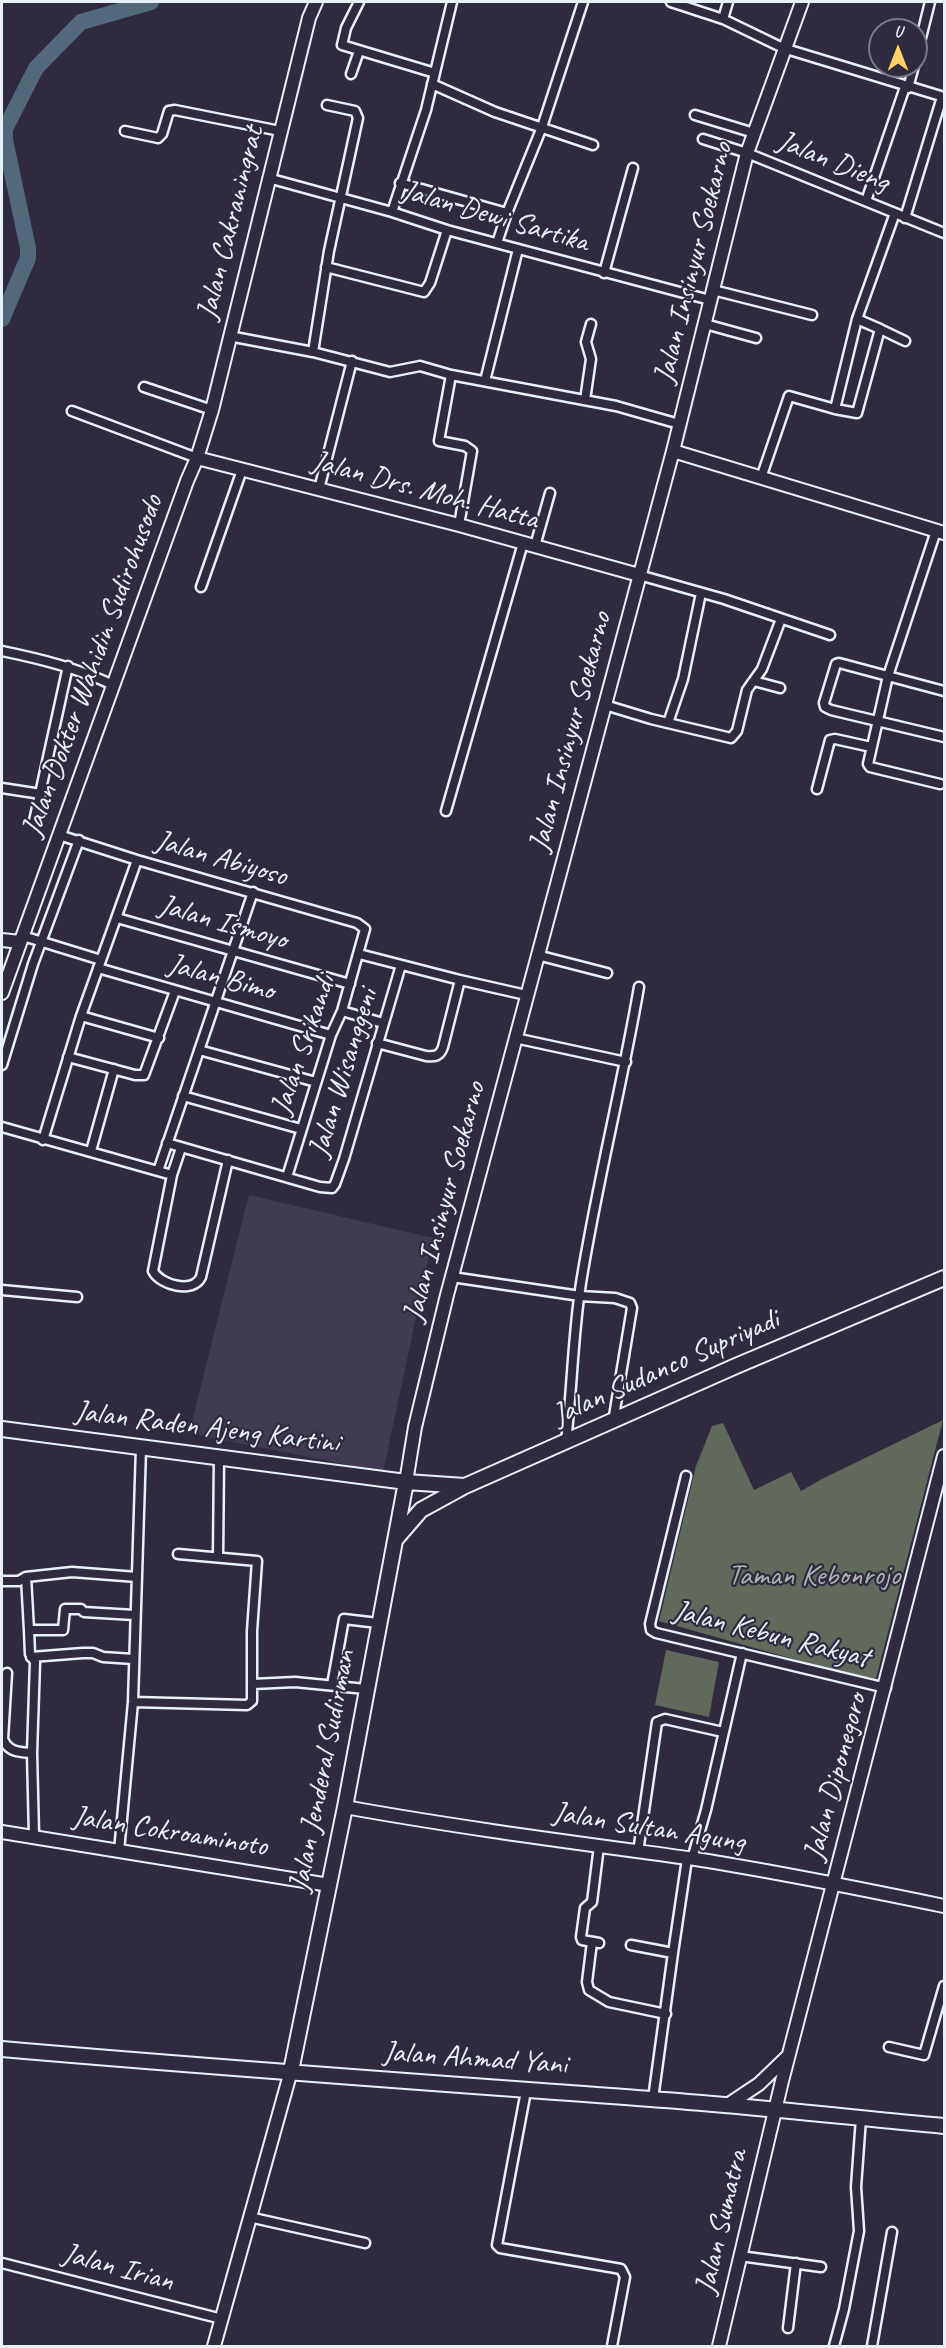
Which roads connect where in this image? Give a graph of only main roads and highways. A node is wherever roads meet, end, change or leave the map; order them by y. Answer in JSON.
{"nodes":[{"id":1,"x":316,"y":2,"type":"edge"},
{"id":2,"x":802,"y":2,"type":"edge"},
{"id":3,"x":673,"y":451,"type":"junction"},
{"id":4,"x":197,"y":458,"type":"junction"},
{"id":5,"x":940,"y":532,"type":"edge"},
{"id":6,"x":639,"y":575,"type":"junction"},
{"id":7,"x":23,"y":938,"type":"junction"},
{"id":8,"x":2,"y":940,"type":"edge"},
{"id":9,"x":2,"y":993,"type":"edge"},
{"id":10,"x":945,"y":1278,"type":"edge"},
{"id":11,"x":2,"y":1429,"type":"edge"},
{"id":12,"x":945,"y":1456,"type":"edge"},
{"id":13,"x":406,"y":1482,"type":"junction"},
{"id":14,"x":465,"y":1486,"type":"junction"},
{"id":15,"x":393,"y":1541,"type":"junction"},
{"id":16,"x":345,"y":1807,"type":"junction"},
{"id":17,"x":2,"y":1832,"type":"edge"},
{"id":18,"x":834,"y":1884,"type":"junction"},
{"id":19,"x":329,"y":1885,"type":"junction"},
{"id":20,"x":945,"y":1906,"type":"edge"},
{"id":21,"x":2,"y":2049,"type":"edge"},
{"id":22,"x":790,"y":2053,"type":"junction"},
{"id":23,"x":291,"y":2071,"type":"junction"},
{"id":24,"x":726,"y":2106,"type":"junction"},
{"id":25,"x":775,"y":2110,"type":"junction"},
{"id":26,"x":945,"y":2126,"type":"edge"},
{"id":27,"x":214,"y":2346,"type":"edge"},
{"id":28,"x":719,"y":2346,"type":"edge"}],
"edges":[{"from":1,"to":4,"type":"main road","name":"Jalan Cakraningrat"},
{"from":2,"to":3,"type":"main road","name":"Jalan Insinyur Soekarno"},
{"from":3,"to":5,"type":"main road"},
{"from":3,"to":6,"type":"main road","name":"Jalan Insinyur Soekarno"},
{"from":4,"to":6,"type":"main road","name":"Jalan Drs. Moh. Hatta"},
{"from":4,"to":7,"type":"main road","name":"Jalan Dokter Wahidin Sudirohusodo"},
{"from":6,"to":13,"type":"main road","name":"Jalan Insinyur Soekarno"},
{"from":7,"to":8,"type":"main road"},
{"from":7,"to":9,"type":"main road","name":"Jalan Dokter Wahidin Sudirohusodo"},
{"from":10,"to":14,"type":"main road","name":"Jalan Sudanco Supriyadi"},
{"from":11,"to":13,"type":"main road","name":"Jalan Raden Ajeng Kartini"},
{"from":12,"to":18,"type":"main road","name":"Jalan Diponegoro"},
{"from":13,"to":14,"type":"main road","name":"Jalan Sudanco Supriyadi"},
{"from":13,"to":15,"type":"main road","name":"Jalan Jenderal Sudirman"},
{"from":14,"to":15,"type":"main road"},
{"from":15,"to":16,"type":"main road","name":"Jalan Jenderal Sudirman"},
{"from":16,"to":18,"type":"main road","name":"Jalan Sultan Agung"},
{"from":16,"to":19,"type":"main road","name":"Jalan Jenderal Sudirman"},
{"from":17,"to":19,"type":"main road","name":"Jalan Cokroaminoto"},
{"from":18,"to":20,"type":"main road","name":"Jalan Sultan Agung"},
{"from":18,"to":22,"type":"main road","name":"Jalan Diponegoro"},
{"from":19,"to":23,"type":"main road","name":"Jalan Jenderal Sudirman"},
{"from":21,"to":23,"type":"main road","name":"Jalan Ahmad Yani"},
{"from":22,"to":24,"type":"main road"},
{"from":22,"to":25,"type":"main road","name":"Jalan Diponegoro"},
{"from":23,"to":24,"type":"main road","name":"Jalan Ahmad Yani"},
{"from":23,"to":27,"type":"main road"},
{"from":24,"to":25,"type":"main road","name":"Jalan Ahmad Yani"},
{"from":25,"to":26,"type":"main road","name":"Jalan Ahmad Yani"},
{"from":25,"to":28,"type":"main road","name":"Jalan Sumatra"}]}
